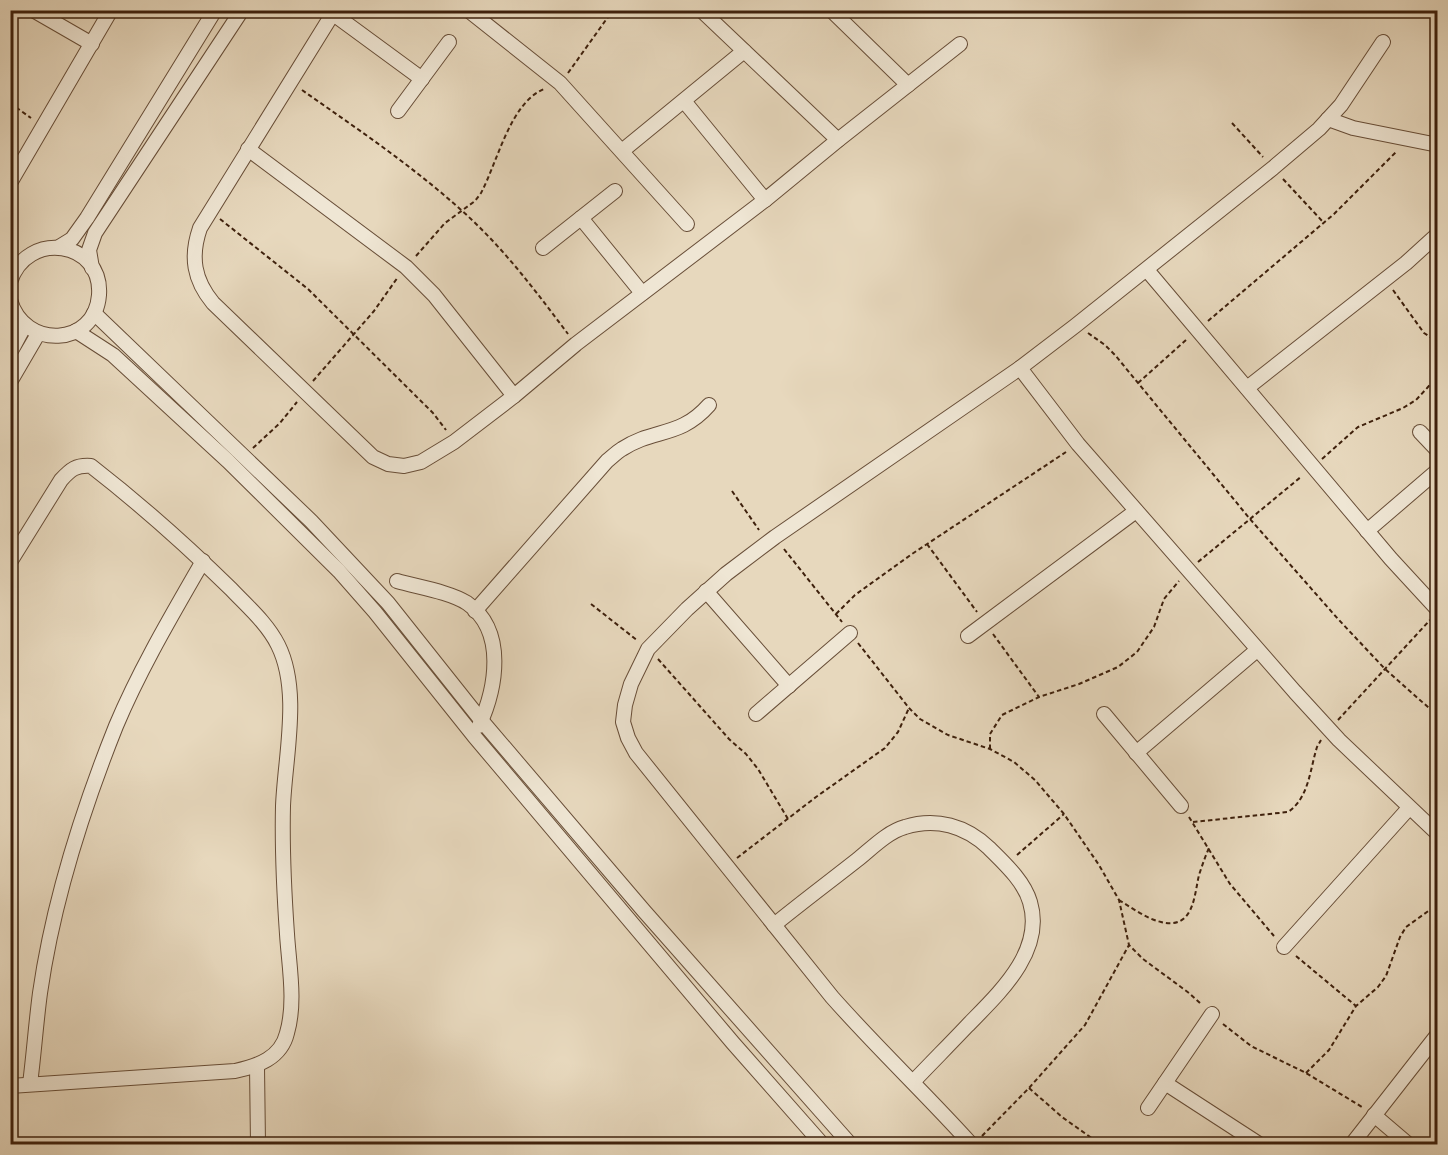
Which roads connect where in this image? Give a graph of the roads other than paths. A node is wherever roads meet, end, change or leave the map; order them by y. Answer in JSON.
{"nodes":[{"id":1,"x":33,"y":10,"type":"edge"},
{"id":2,"x":111,"y":10,"type":"edge"},
{"id":3,"x":215,"y":10,"type":"edge"},
{"id":4,"x":242,"y":10,"type":"edge"},
{"id":5,"x":468,"y":10,"type":"edge"},
{"id":6,"x":701,"y":10,"type":"edge"},
{"id":7,"x":831,"y":10,"type":"edge"},
{"id":8,"x":332,"y":12,"type":"edge"},
{"id":9,"x":449,"y":42,"type":"dead end"},
{"id":10,"x":1383,"y":42,"type":"dead end"},
{"id":11,"x":92,"y":44,"type":"junction"},
{"id":12,"x":960,"y":44,"type":"dead end"},
{"id":13,"x":744,"y":51,"type":"junction"},
{"id":14,"x":422,"y":79,"type":"junction"},
{"id":15,"x":908,"y":84,"type":"junction"},
{"id":16,"x":684,"y":100,"type":"junction"},
{"id":17,"x":398,"y":111,"type":"dead end"},
{"id":18,"x":1328,"y":119,"type":"junction"},
{"id":19,"x":838,"y":140,"type":"junction"},
{"id":20,"x":1437,"y":145,"type":"edge"},
{"id":21,"x":248,"y":149,"type":"junction"},
{"id":22,"x":622,"y":151,"type":"junction"},
{"id":23,"x":10,"y":183,"type":"edge"},
{"id":24,"x":615,"y":191,"type":"dead end"},
{"id":25,"x":765,"y":200,"type":"junction"},
{"id":26,"x":581,"y":218,"type":"junction"},
{"id":27,"x":687,"y":224,"type":"dead end"},
{"id":28,"x":1437,"y":234,"type":"edge"},
{"id":29,"x":58,"y":248,"type":"junction"},
{"id":30,"x":543,"y":248,"type":"dead end"},
{"id":31,"x":92,"y":268,"type":"junction"},
{"id":32,"x":1147,"y":270,"type":"junction"},
{"id":33,"x":10,"y":282,"type":"edge"},
{"id":34,"x":642,"y":293,"type":"junction"},
{"id":35,"x":10,"y":300,"type":"edge"},
{"id":36,"x":94,"y":313,"type":"junction"},
{"id":37,"x":25,"y":325,"type":"junction"},
{"id":38,"x":76,"y":331,"type":"junction"},
{"id":39,"x":38,"y":334,"type":"junction"},
{"id":40,"x":10,"y":353,"type":"edge"},
{"id":41,"x":1020,"y":368,"type":"junction"},
{"id":42,"x":10,"y":382,"type":"edge"},
{"id":43,"x":1247,"y":388,"type":"junction"},
{"id":44,"x":514,"y":396,"type":"junction"},
{"id":45,"x":709,"y":405,"type":"dead end"},
{"id":46,"x":1420,"y":432,"type":"dead end"},
{"id":47,"x":1437,"y":451,"type":"edge"},
{"id":48,"x":1437,"y":470,"type":"edge"},
{"id":49,"x":1136,"y":511,"type":"junction"},
{"id":50,"x":1367,"y":531,"type":"junction"},
{"id":51,"x":203,"y":561,"type":"junction"},
{"id":52,"x":10,"y":562,"type":"edge"},
{"id":53,"x":397,"y":581,"type":"dead end"},
{"id":54,"x":706,"y":591,"type":"junction"},
{"id":55,"x":1437,"y":610,"type":"edge"},
{"id":56,"x":476,"y":611,"type":"junction"},
{"id":57,"x":850,"y":633,"type":"road end"},
{"id":58,"x":968,"y":636,"type":"dead end"},
{"id":59,"x":1257,"y":650,"type":"junction"},
{"id":60,"x":789,"y":686,"type":"junction"},
{"id":61,"x":756,"y":714,"type":"dead end"},
{"id":62,"x":1104,"y":714,"type":"dead end"},
{"id":63,"x":481,"y":720,"type":"junction"},
{"id":64,"x":474,"y":736,"type":"junction"},
{"id":65,"x":1136,"y":753,"type":"junction"},
{"id":66,"x":1181,"y":806,"type":"road end"},
{"id":67,"x":1409,"y":808,"type":"junction"},
{"id":68,"x":1437,"y":834,"type":"edge"},
{"id":69,"x":774,"y":925,"type":"junction"},
{"id":70,"x":1284,"y":947,"type":"road end"},
{"id":71,"x":1212,"y":1014,"type":"road end"},
{"id":72,"x":1437,"y":1034,"type":"edge"},
{"id":73,"x":257,"y":1066,"type":"junction"},
{"id":74,"x":913,"y":1082,"type":"junction"},
{"id":75,"x":1165,"y":1083,"type":"junction"},
{"id":76,"x":30,"y":1084,"type":"junction"},
{"id":77,"x":10,"y":1086,"type":"edge"},
{"id":78,"x":1148,"y":1108,"type":"dead end"},
{"id":79,"x":1374,"y":1115,"type":"junction"},
{"id":80,"x":976,"y":1140,"type":"edge"},
{"id":81,"x":258,"y":1144,"type":"edge"},
{"id":82,"x":822,"y":1144,"type":"edge"},
{"id":83,"x":850,"y":1144,"type":"edge"},
{"id":84,"x":1259,"y":1144,"type":"edge"},
{"id":85,"x":1352,"y":1144,"type":"edge"},
{"id":86,"x":1408,"y":1144,"type":"edge"}],
"edges":[{"from":1,"to":11,"type":"street"},
{"from":2,"to":11,"type":"street"},
{"from":3,"to":29,"type":"street"},
{"from":4,"to":31,"type":"street"},
{"from":5,"to":22,"type":"street"},
{"from":6,"to":13,"type":"street"},
{"from":7,"to":15,"type":"street"},
{"from":8,"to":14,"type":"street"},
{"from":8,"to":21,"type":"street"},
{"from":9,"to":14,"type":"street"},
{"from":10,"to":18,"type":"street"},
{"from":11,"to":23,"type":"street"},
{"from":12,"to":15,"type":"street"},
{"from":13,"to":16,"type":"street"},
{"from":13,"to":19,"type":"street"},
{"from":14,"to":17,"type":"street"},
{"from":15,"to":19,"type":"street"},
{"from":16,"to":22,"type":"street"},
{"from":16,"to":25,"type":"street"},
{"from":18,"to":20,"type":"street"},
{"from":18,"to":32,"type":"street"},
{"from":19,"to":25,"type":"street"},
{"from":21,"to":44,"type":"street"},
{"from":21,"to":44,"type":"street"},
{"from":22,"to":27,"type":"street"},
{"from":24,"to":26,"type":"street"},
{"from":25,"to":34,"type":"street"},
{"from":26,"to":30,"type":"street"},
{"from":26,"to":34,"type":"street"},
{"from":28,"to":43,"type":"street"},
{"from":29,"to":31,"type":"street"},
{"from":29,"to":33,"type":"street"},
{"from":31,"to":36,"type":"street"},
{"from":32,"to":41,"type":"street"},
{"from":32,"to":43,"type":"street"},
{"from":34,"to":44,"type":"street"},
{"from":35,"to":37,"type":"street"},
{"from":36,"to":38,"type":"street"},
{"from":36,"to":63,"type":"street"},
{"from":37,"to":39,"type":"street"},
{"from":37,"to":40,"type":"street"},
{"from":38,"to":39,"type":"street"},
{"from":38,"to":64,"type":"street"},
{"from":39,"to":42,"type":"street"},
{"from":41,"to":49,"type":"street"},
{"from":41,"to":54,"type":"street"},
{"from":43,"to":50,"type":"street"},
{"from":45,"to":56,"type":"street"},
{"from":46,"to":47,"type":"street"},
{"from":48,"to":50,"type":"street"},
{"from":49,"to":58,"type":"street"},
{"from":49,"to":59,"type":"street"},
{"from":50,"to":55,"type":"street"},
{"from":51,"to":52,"type":"street"},
{"from":51,"to":73,"type":"street"},
{"from":51,"to":76,"type":"street"},
{"from":53,"to":56,"type":"street"},
{"from":54,"to":60,"type":"street"},
{"from":54,"to":69,"type":"street"},
{"from":56,"to":63,"type":"street"},
{"from":57,"to":60,"type":"street"},
{"from":59,"to":65,"type":"street"},
{"from":59,"to":67,"type":"street"},
{"from":60,"to":61,"type":"street"},
{"from":62,"to":65,"type":"street"},
{"from":63,"to":64,"type":"street"},
{"from":63,"to":83,"type":"street"},
{"from":64,"to":82,"type":"street"},
{"from":65,"to":66,"type":"street"},
{"from":67,"to":68,"type":"street"},
{"from":67,"to":70,"type":"street"},
{"from":69,"to":74,"type":"street"},
{"from":69,"to":74,"type":"street"},
{"from":71,"to":75,"type":"street"},
{"from":72,"to":79,"type":"street"},
{"from":73,"to":76,"type":"street"},
{"from":73,"to":81,"type":"street"},
{"from":74,"to":80,"type":"street"},
{"from":75,"to":78,"type":"street"},
{"from":75,"to":84,"type":"street"},
{"from":76,"to":77,"type":"street"},
{"from":79,"to":85,"type":"street"},
{"from":79,"to":86,"type":"street"}]}
